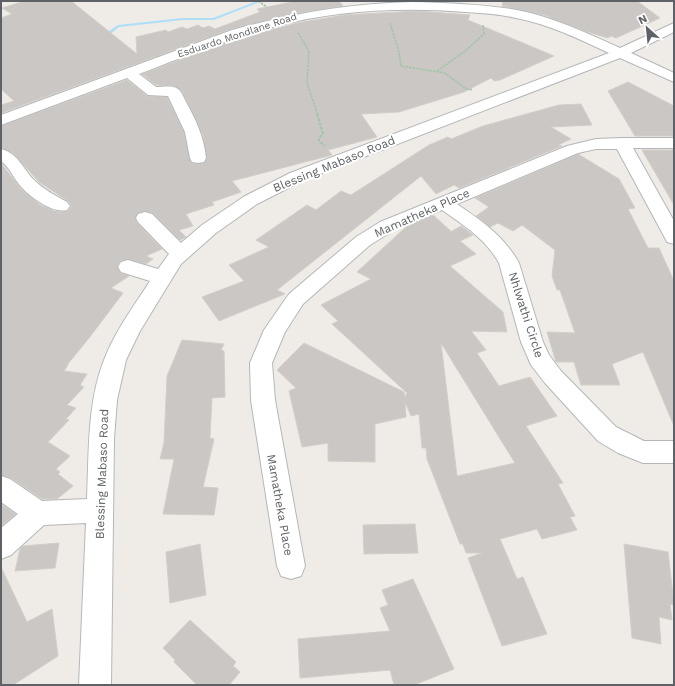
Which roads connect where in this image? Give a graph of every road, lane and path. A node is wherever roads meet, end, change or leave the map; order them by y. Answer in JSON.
{"nodes":[{"id":1,"x":258,"y":1,"type":"edge"},
{"id":2,"x":383,"y":2,"type":"edge"},
{"id":3,"x":490,"y":6,"type":"edge"},
{"id":4,"x":266,"y":7,"type":"dead end"},
{"id":5,"x":287,"y":18,"type":"junction"},
{"id":6,"x":674,"y":28,"type":"edge"},
{"id":7,"x":620,"y":53,"type":"junction"},
{"id":8,"x":437,"y":71,"type":"junction"},
{"id":9,"x":129,"y":73,"type":"junction"},
{"id":10,"x":674,"y":78,"type":"edge"},
{"id":11,"x":502,"y":98,"type":"junction"},
{"id":12,"x":1,"y":120,"type":"edge"},
{"id":13,"x":622,"y":143,"type":"junction"},
{"id":14,"x":674,"y":143,"type":"edge"},
{"id":15,"x":1,"y":154,"type":"edge"},
{"id":16,"x":198,"y":158,"type":"dead end"},
{"id":17,"x":343,"y":159,"type":"junction"},
{"id":18,"x":443,"y":202,"type":"junction"},
{"id":19,"x":61,"y":206,"type":"dead end"},
{"id":20,"x":145,"y":218,"type":"dead end"},
{"id":21,"x":674,"y":238,"type":"edge"},
{"id":22,"x":181,"y":254,"type":"junction"},
{"id":23,"x":128,"y":267,"type":"dead end"},
{"id":24,"x":163,"y":278,"type":"junction"},
{"id":25,"x":674,"y":452,"type":"edge"},
{"id":26,"x":1,"y":486,"type":"edge"},
{"id":27,"x":100,"y":510,"type":"junction"},
{"id":28,"x":38,"y":513,"type":"junction"},
{"id":29,"x":1,"y":546,"type":"edge"},
{"id":30,"x":291,"y":566,"type":"dead end"},
{"id":31,"x":96,"y":685,"type":"edge"}],
"edges":[{"from":1,"to":4,"type":"path"},
{"from":2,"to":3,"type":"street","name":"Esduardo Mondlane Road"},
{"from":2,"to":5,"type":"street","name":"Esduardo Mondlane Road"},
{"from":2,"to":8,"type":"path"},
{"from":3,"to":7,"type":"street","name":"Esduardo Mondlane Road"},
{"from":3,"to":8,"type":"path"},
{"from":5,"to":9,"type":"street","name":"Esduardo Mondlane Road"},
{"from":5,"to":17,"type":"path"},
{"from":6,"to":7,"type":"street","name":"Blessing Mabaso Road"},
{"from":7,"to":10,"type":"street","name":"Esduardo Mondlane Road"},
{"from":7,"to":11,"type":"street","name":"Blessing Mabaso Road"},
{"from":8,"to":11,"type":"path"},
{"from":9,"to":12,"type":"street","name":"Esduardo Mondlane Road"},
{"from":9,"to":16,"type":"street"},
{"from":11,"to":17,"type":"street","name":"Blessing Mabaso Road"},
{"from":13,"to":14,"type":"street","name":"Mamatheka Place"},
{"from":13,"to":18,"type":"street","name":"Mamatheka Place"},
{"from":13,"to":21,"type":"street"},
{"from":15,"to":19,"type":"street"},
{"from":17,"to":22,"type":"street","name":"Blessing Mabaso Road"},
{"from":18,"to":25,"type":"street","name":"Nhlwathi Circle"},
{"from":18,"to":30,"type":"street","name":"Mamatheka Place"},
{"from":20,"to":22,"type":"street"},
{"from":22,"to":24,"type":"street","name":"Blessing Mabaso Road"},
{"from":23,"to":24,"type":"street"},
{"from":24,"to":27,"type":"street","name":"Blessing Mabaso Road"},
{"from":26,"to":28,"type":"street"},
{"from":27,"to":28,"type":"street"},
{"from":27,"to":31,"type":"street","name":"Blessing Mabaso Road"},
{"from":28,"to":29,"type":"street"}]}
